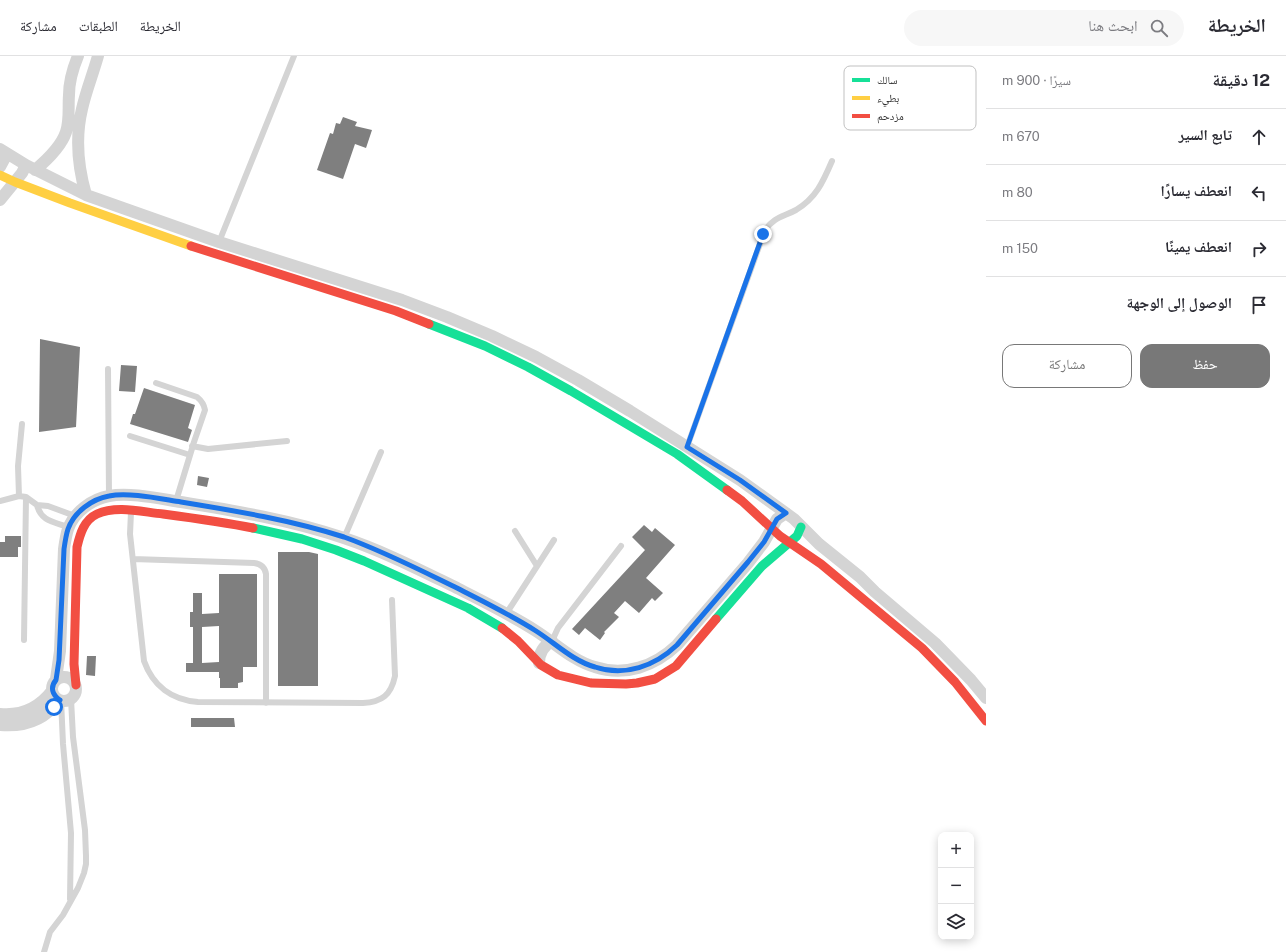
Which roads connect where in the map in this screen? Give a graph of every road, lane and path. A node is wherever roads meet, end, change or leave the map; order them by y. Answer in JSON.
{"nodes":[{"id":1,"x":78,"y":56,"type":"edge"},
{"id":2,"x":98,"y":56,"type":"edge"},
{"id":3,"x":294,"y":56,"type":"edge"},
{"id":4,"x":73,"y":125,"type":"junction"},
{"id":5,"x":4,"y":152,"type":"edge"},
{"id":6,"x":832,"y":161,"type":"dead end"},
{"id":7,"x":0,"y":167,"type":"edge"},
{"id":8,"x":30,"y":168,"type":"junction"},
{"id":9,"x":0,"y":175,"type":"edge"},
{"id":10,"x":15,"y":182,"type":"junction"},
{"id":11,"x":86,"y":195,"type":"junction"},
{"id":12,"x":0,"y":200,"type":"edge"},
{"id":13,"x":219,"y":242,"type":"junction"},
{"id":14,"x":108,"y":369,"type":"dead end"},
{"id":15,"x":156,"y":383,"type":"dead end"},
{"id":16,"x":22,"y":424,"type":"dead end"},
{"id":17,"x":130,"y":436,"type":"dead end"},
{"id":18,"x":287,"y":441,"type":"dead end"},
{"id":19,"x":192,"y":446,"type":"junction"},
{"id":20,"x":687,"y":447,"type":"junction"},
{"id":21,"x":380,"y":452,"type":"dead end"},
{"id":22,"x":190,"y":455,"type":"junction"},
{"id":23,"x":131,"y":495,"type":"junction"},
{"id":24,"x":19,"y":496,"type":"junction"},
{"id":25,"x":109,"y":496,"type":"junction"},
{"id":26,"x":26,"y":497,"type":"junction"},
{"id":27,"x":0,"y":501,"type":"edge"},
{"id":28,"x":176,"y":501,"type":"junction"},
{"id":29,"x":37,"y":505,"type":"junction"},
{"id":30,"x":130,"y":511,"type":"junction"},
{"id":31,"x":786,"y":513,"type":"junction"},
{"id":32,"x":75,"y":516,"type":"junction"},
{"id":33,"x":801,"y":527,"type":"junction"},
{"id":34,"x":68,"y":528,"type":"junction"},
{"id":35,"x":772,"y":528,"type":"junction"},
{"id":36,"x":515,"y":531,"type":"dead end"},
{"id":37,"x":344,"y":538,"type":"junction"},
{"id":38,"x":554,"y":540,"type":"dead end"},
{"id":39,"x":790,"y":542,"type":"junction"},
{"id":40,"x":621,"y":546,"type":"dead end"},
{"id":41,"x":133,"y":559,"type":"junction"},
{"id":42,"x":537,"y":566,"type":"junction"},
{"id":43,"x":392,"y":600,"type":"dead end"},
{"id":44,"x":506,"y":614,"type":"junction"},
{"id":45,"x":24,"y":640,"type":"dead end"},
{"id":46,"x":552,"y":641,"type":"junction"},
{"id":47,"x":569,"y":654,"type":"junction"},
{"id":48,"x":540,"y":662,"type":"junction"},
{"id":49,"x":557,"y":674,"type":"junction"},
{"id":50,"x":56,"y":680,"type":"junction"},
{"id":51,"x":76,"y":685,"type":"junction"},
{"id":52,"x":61,"y":698,"type":"junction"},
{"id":53,"x":986,"y":698,"type":"edge"},
{"id":54,"x":266,"y":703,"type":"junction"},
{"id":55,"x":0,"y":714,"type":"edge"},
{"id":56,"x":986,"y":721,"type":"edge"},
{"id":57,"x":0,"y":725,"type":"edge"},
{"id":58,"x":71,"y":901,"type":"junction"},
{"id":59,"x":44,"y":952,"type":"edge"}],
"edges":[{"from":1,"to":4,"type":"street"},
{"from":2,"to":4,"type":"street"},
{"from":3,"to":13,"type":"lane"},
{"from":4,"to":8,"type":"street"},
{"from":4,"to":11,"type":"street"},
{"from":5,"to":7,"type":"street"},
{"from":5,"to":8,"type":"street"},
{"from":6,"to":20,"type":"lane"},
{"from":8,"to":10,"type":"street"},
{"from":8,"to":11,"type":"street"},
{"from":9,"to":10,"type":"street"},
{"from":10,"to":12,"type":"street"},
{"from":10,"to":35,"type":"street"},
{"from":11,"to":13,"type":"street"},
{"from":13,"to":20,"type":"street"},
{"from":14,"to":25,"type":"lane"},
{"from":15,"to":19,"type":"lane"},
{"from":16,"to":24,"type":"lane"},
{"from":17,"to":22,"type":"lane"},
{"from":18,"to":19,"type":"lane"},
{"from":19,"to":22,"type":"lane"},
{"from":20,"to":31,"type":"street"},
{"from":21,"to":37,"type":"lane"},
{"from":22,"to":28,"type":"lane"},
{"from":23,"to":25,"type":"street"},
{"from":23,"to":28,"type":"street"},
{"from":23,"to":30,"type":"lane"},
{"from":24,"to":26,"type":"lane"},
{"from":24,"to":27,"type":"lane"},
{"from":25,"to":32,"type":"street"},
{"from":26,"to":29,"type":"lane"},
{"from":26,"to":45,"type":"lane"},
{"from":28,"to":37,"type":"street"},
{"from":29,"to":32,"type":"lane"},
{"from":29,"to":34,"type":"lane"},
{"from":30,"to":41,"type":"lane"},
{"from":30,"to":48,"type":"street"},
{"from":30,"to":51,"type":"street"},
{"from":31,"to":33,"type":"street"},
{"from":31,"to":35,"type":"street"},
{"from":32,"to":34,"type":"street"},
{"from":33,"to":39,"type":"street"},
{"from":33,"to":53,"type":"street"},
{"from":34,"to":50,"type":"street"},
{"from":35,"to":39,"type":"street"},
{"from":35,"to":47,"type":"street"},
{"from":36,"to":42,"type":"lane"},
{"from":37,"to":44,"type":"street"},
{"from":38,"to":42,"type":"lane"},
{"from":39,"to":49,"type":"street"},
{"from":39,"to":56,"type":"street"},
{"from":40,"to":46,"type":"lane"},
{"from":41,"to":54,"type":"lane"},
{"from":41,"to":54,"type":"lane"},
{"from":42,"to":44,"type":"lane"},
{"from":43,"to":54,"type":"lane"},
{"from":44,"to":46,"type":"street"},
{"from":46,"to":47,"type":"street"},
{"from":46,"to":48,"type":"street"},
{"from":47,"to":49,"type":"street"},
{"from":48,"to":49,"type":"street"},
{"from":50,"to":51,"type":"street"},
{"from":50,"to":52,"type":"street"},
{"from":51,"to":52,"type":"street"},
{"from":52,"to":55,"type":"street"},
{"from":52,"to":57,"type":"street"},
{"from":52,"to":58,"type":"lane"},
{"from":52,"to":58,"type":"lane"},
{"from":58,"to":59,"type":"lane"}]}
